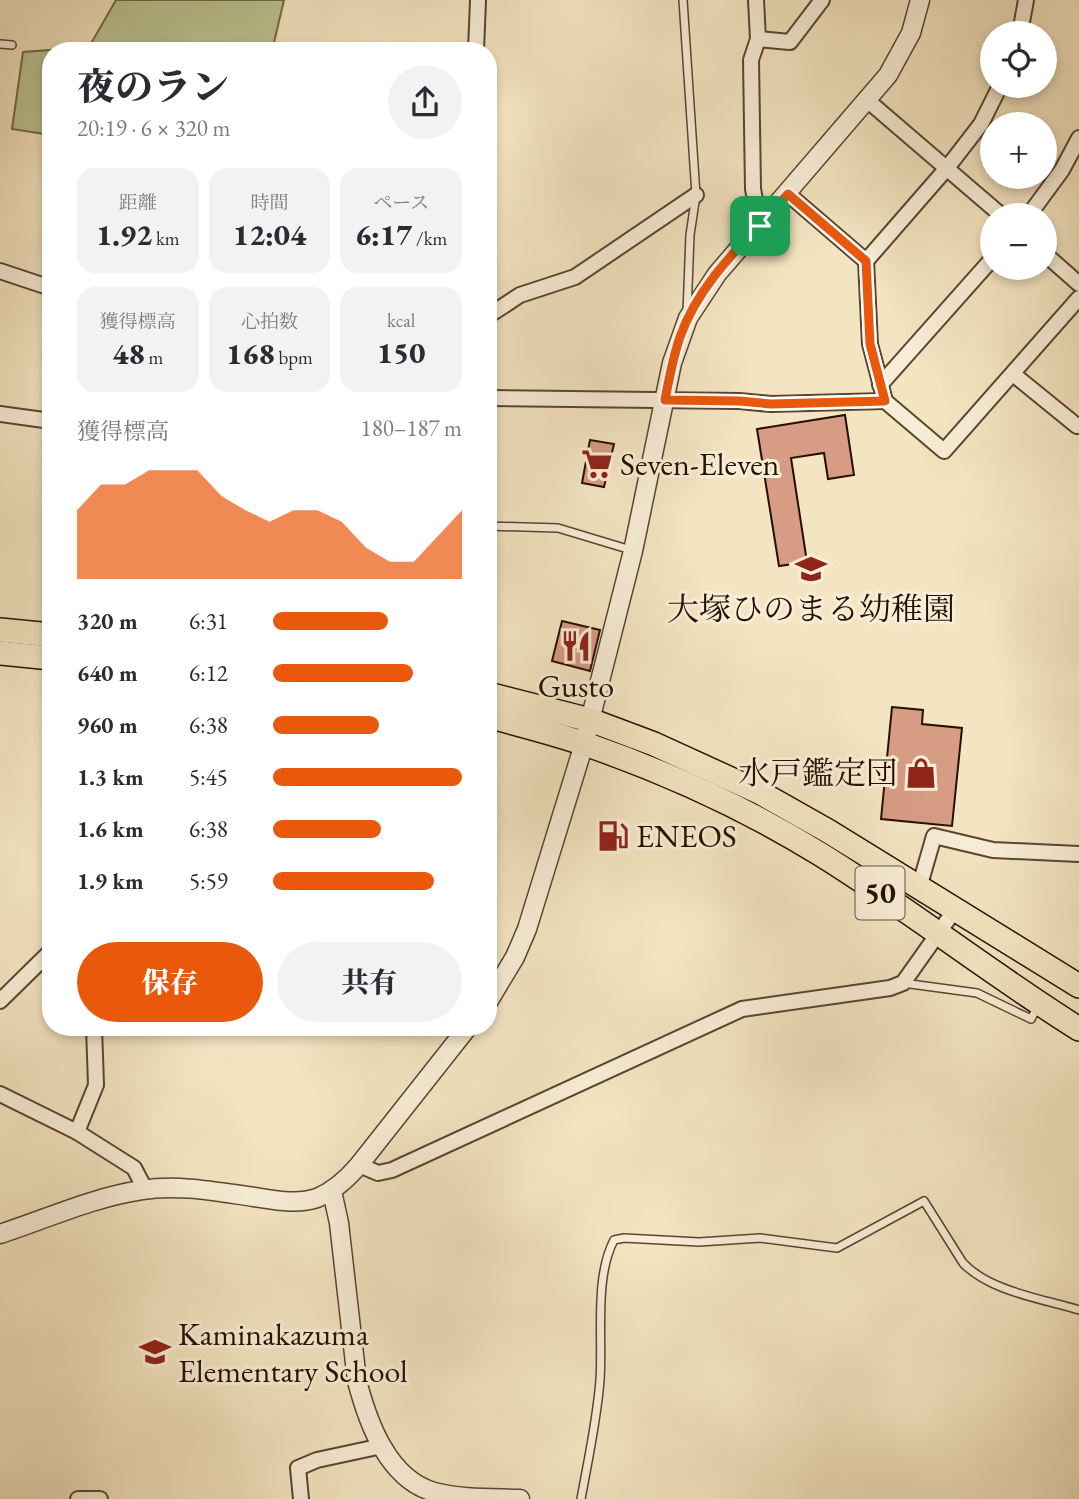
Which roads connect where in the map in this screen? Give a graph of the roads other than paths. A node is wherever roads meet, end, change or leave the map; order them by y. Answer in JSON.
{"nodes":[{"id":1,"x":478,"y":0,"type":"edge"},
{"id":2,"x":683,"y":0,"type":"edge"},
{"id":3,"x":756,"y":0,"type":"edge"},
{"id":4,"x":822,"y":0,"type":"edge"},
{"id":5,"x":920,"y":0,"type":"edge"},
{"id":6,"x":1026,"y":0,"type":"edge"},
{"id":7,"x":1022,"y":21,"type":"edge"},
{"id":8,"x":758,"y":39,"type":"junction"},
{"id":9,"x":476,"y":42,"type":"edge"},
{"id":10,"x":0,"y":44,"type":"edge"},
{"id":11,"x":12,"y":46,"type":"dead end"},
{"id":12,"x":994,"y":98,"type":"edge"},
{"id":13,"x":867,"y":100,"type":"junction"},
{"id":14,"x":1079,"y":138,"type":"edge"},
{"id":15,"x":947,"y":168,"type":"junction"},
{"id":16,"x":788,"y":194,"type":"junction"},
{"id":17,"x":696,"y":195,"type":"junction"},
{"id":18,"x":987,"y":203,"type":"edge"},
{"id":19,"x":1037,"y":203,"type":"edge"},
{"id":20,"x":760,"y":226,"type":"junction"},
{"id":21,"x":866,"y":261,"type":"junction"},
{"id":22,"x":1057,"y":265,"type":"edge"},
{"id":23,"x":0,"y":271,"type":"edge"},
{"id":24,"x":980,"y":272,"type":"edge"},
{"id":25,"x":1079,"y":284,"type":"edge"},
{"id":26,"x":42,"y":285,"type":"edge"},
{"id":27,"x":1079,"y":298,"type":"edge"},
{"id":28,"x":497,"y":310,"type":"edge"},
{"id":29,"x":688,"y":318,"type":"junction"},
{"id":30,"x":1013,"y":374,"type":"junction"},
{"id":31,"x":880,"y":385,"type":"junction"},
{"id":32,"x":497,"y":398,"type":"edge"},
{"id":33,"x":665,"y":400,"type":"junction"},
{"id":34,"x":885,"y":401,"type":"junction"},
{"id":35,"x":0,"y":414,"type":"edge"},
{"id":36,"x":42,"y":420,"type":"edge"},
{"id":37,"x":1079,"y":425,"type":"edge"},
{"id":38,"x":497,"y":526,"type":"edge"},
{"id":39,"x":633,"y":551,"type":"junction"},
{"id":40,"x":0,"y":630,"type":"edge"},
{"id":41,"x":42,"y":634,"type":"edge"},
{"id":42,"x":0,"y":653,"type":"edge"},
{"id":43,"x":42,"y":657,"type":"edge"},
{"id":44,"x":497,"y":696,"type":"edge"},
{"id":45,"x":497,"y":719,"type":"edge"},
{"id":46,"x":590,"y":720,"type":"junction"},
{"id":47,"x":583,"y":744,"type":"junction"},
{"id":48,"x":1079,"y":854,"type":"edge"},
{"id":49,"x":919,"y":888,"type":"junction"},
{"id":50,"x":954,"y":911,"type":"junction"},
{"id":51,"x":988,"y":930,"type":"junction"},
{"id":52,"x":938,"y":932,"type":"junction"},
{"id":53,"x":973,"y":957,"type":"junction"},
{"id":54,"x":42,"y":960,"type":"edge"},
{"id":55,"x":1079,"y":970,"type":"edge"},
{"id":56,"x":903,"y":983,"type":"junction"},
{"id":57,"x":1079,"y":986,"type":"edge"},
{"id":58,"x":497,"y":987,"type":"edge"},
{"id":59,"x":0,"y":1001,"type":"edge"},
{"id":60,"x":1039,"y":1004,"type":"junction"},
{"id":61,"x":1079,"y":1017,"type":"edge"},
{"id":62,"x":1079,"y":1029,"type":"edge"},
{"id":63,"x":94,"y":1036,"type":"edge"},
{"id":64,"x":461,"y":1036,"type":"edge"},
{"id":65,"x":0,"y":1094,"type":"edge"},
{"id":66,"x":77,"y":1132,"type":"junction"},
{"id":67,"x":359,"y":1166,"type":"junction"},
{"id":68,"x":145,"y":1189,"type":"junction"},
{"id":69,"x":332,"y":1191,"type":"junction"},
{"id":70,"x":0,"y":1234,"type":"edge"},
{"id":71,"x":1079,"y":1310,"type":"edge"},
{"id":72,"x":382,"y":1446,"type":"junction"},
{"id":73,"x":78,"y":1499,"type":"edge"},
{"id":74,"x":100,"y":1499,"type":"edge"},
{"id":75,"x":301,"y":1499,"type":"edge"},
{"id":76,"x":520,"y":1499,"type":"edge"},
{"id":77,"x":582,"y":1499,"type":"edge"}],
"edges":[{"from":1,"to":9,"type":"street"},
{"from":2,"to":17,"type":"lane"},
{"from":3,"to":8,"type":"street"},
{"from":4,"to":8,"type":"street"},
{"from":5,"to":13,"type":"street"},
{"from":6,"to":7,"type":"street"},
{"from":8,"to":20,"type":"street"},
{"from":10,"to":11,"type":"lane"},
{"from":12,"to":15,"type":"street"},
{"from":13,"to":15,"type":"street"},
{"from":13,"to":16,"type":"street"},
{"from":14,"to":19,"type":"street"},
{"from":15,"to":18,"type":"street"},
{"from":15,"to":21,"type":"street"},
{"from":16,"to":20,"type":"street"},
{"from":16,"to":21,"type":"street"},
{"from":17,"to":28,"type":"street"},
{"from":17,"to":29,"type":"lane"},
{"from":20,"to":29,"type":"street"},
{"from":21,"to":31,"type":"street"},
{"from":22,"to":25,"type":"street"},
{"from":23,"to":26,"type":"street"},
{"from":24,"to":31,"type":"street"},
{"from":27,"to":30,"type":"street"},
{"from":29,"to":33,"type":"street"},
{"from":30,"to":34,"type":"street"},
{"from":30,"to":37,"type":"street"},
{"from":31,"to":34,"type":"street"},
{"from":32,"to":33,"type":"street"},
{"from":33,"to":34,"type":"street"},
{"from":33,"to":39,"type":"street"},
{"from":35,"to":36,"type":"street"},
{"from":38,"to":39,"type":"lane"},
{"from":39,"to":46,"type":"street"},
{"from":40,"to":41,"type":"highway"},
{"from":42,"to":43,"type":"highway"},
{"from":44,"to":46,"type":"highway","number":"50"},
{"from":45,"to":47,"type":"highway","number":"50"},
{"from":46,"to":47,"type":"street"},
{"from":46,"to":49,"type":"highway","number":"50"},
{"from":47,"to":52,"type":"highway","number":"50"},
{"from":47,"to":58,"type":"street"},
{"from":48,"to":49,"type":"street"},
{"from":49,"to":50,"type":"highway","number":"50"},
{"from":50,"to":51,"type":"highway","number":"50"},
{"from":50,"to":52,"type":"street"},
{"from":51,"to":55,"type":"highway"},
{"from":51,"to":57,"type":"highway","number":"50"},
{"from":52,"to":53,"type":"highway","number":"50"},
{"from":52,"to":56,"type":"street"},
{"from":53,"to":60,"type":"highway"},
{"from":53,"to":61,"type":"highway","number":"50"},
{"from":54,"to":59,"type":"street"},
{"from":56,"to":60,"type":"lane"},
{"from":56,"to":67,"type":"street"},
{"from":60,"to":62,"type":"highway"},
{"from":63,"to":66,"type":"street"},
{"from":64,"to":67,"type":"street"},
{"from":65,"to":66,"type":"street"},
{"from":66,"to":68,"type":"street"},
{"from":67,"to":69,"type":"street"},
{"from":68,"to":69,"type":"street"},
{"from":68,"to":70,"type":"street"},
{"from":69,"to":72,"type":"street"},
{"from":71,"to":77,"type":"lane"},
{"from":72,"to":75,"type":"street"},
{"from":72,"to":76,"type":"street"},
{"from":73,"to":74,"type":"street"}]}
